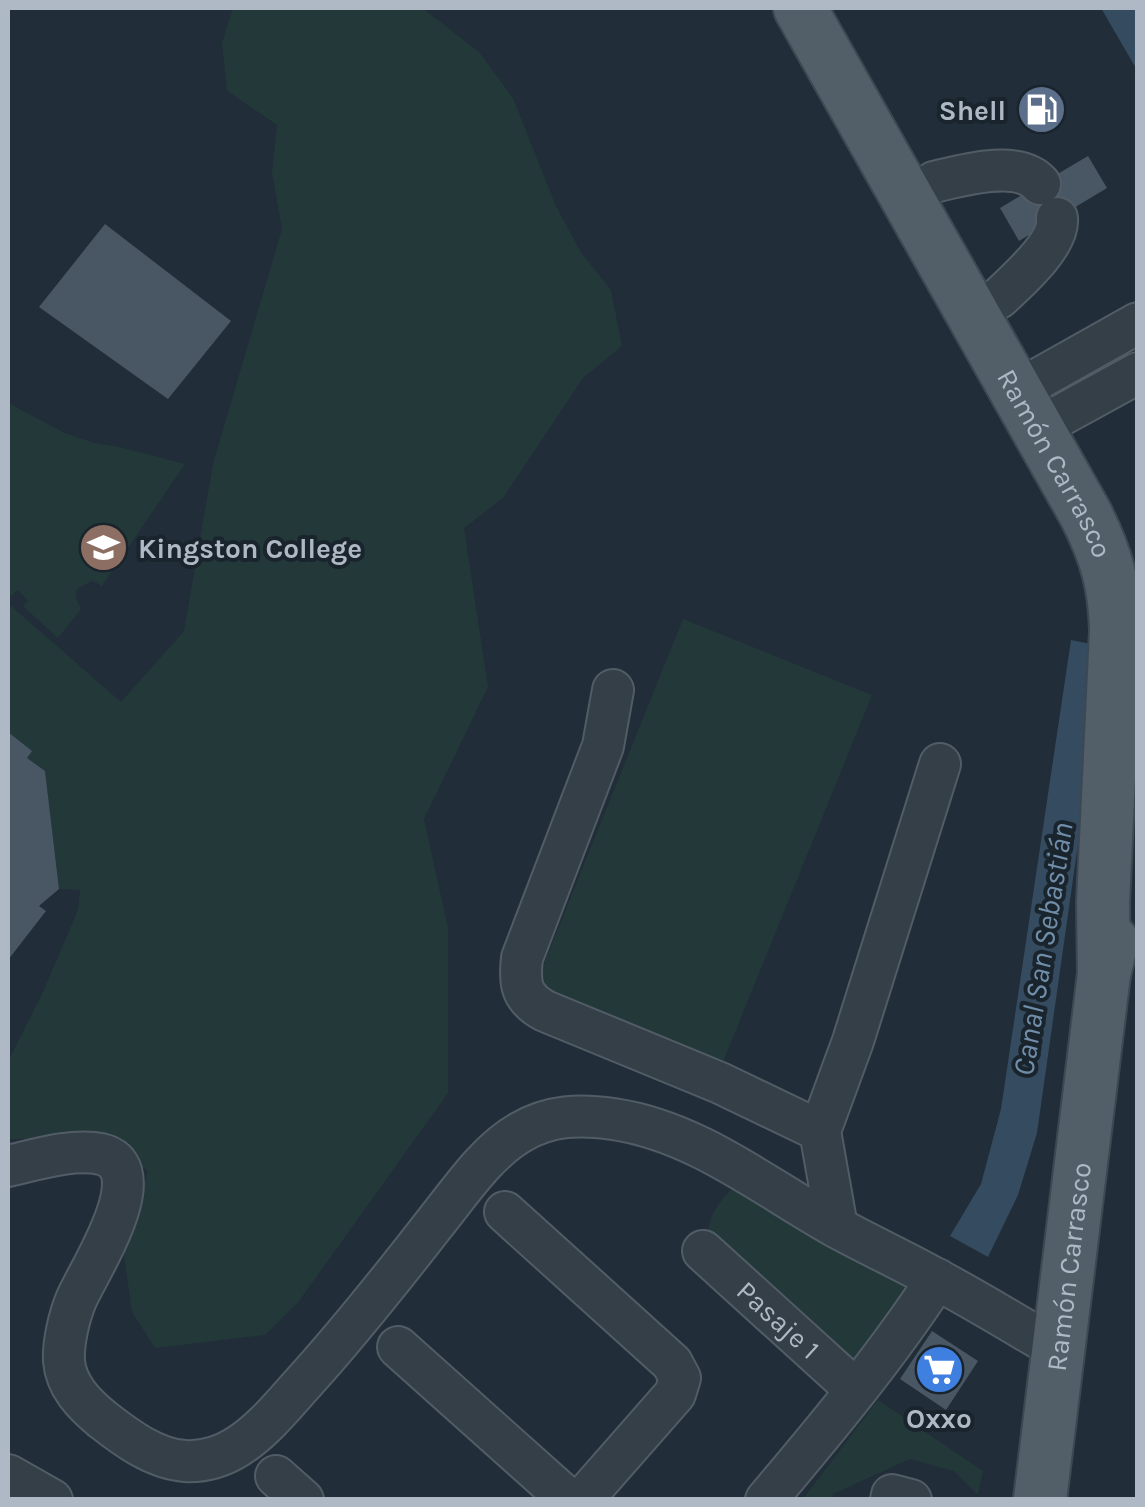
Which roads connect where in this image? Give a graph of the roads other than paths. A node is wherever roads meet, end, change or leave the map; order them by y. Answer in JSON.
{"nodes":[{"id":1,"x":800,"y":8,"type":"edge"},
{"id":2,"x":837,"y":8,"type":"edge"},
{"id":3,"x":934,"y":182,"type":"junction"},
{"id":4,"x":999,"y":298,"type":"junction"},
{"id":5,"x":1138,"y":323,"type":"edge"},
{"id":6,"x":1138,"y":373,"type":"edge"},
{"id":7,"x":1039,"y":403,"type":"junction"},
{"id":8,"x":1138,"y":553,"type":"edge"},
{"id":9,"x":613,"y":690,"type":"dead end"},
{"id":10,"x":1138,"y":750,"type":"edge"},
{"id":11,"x":940,"y":764,"type":"dead end"},
{"id":12,"x":1104,"y":974,"type":"junction"},
{"id":13,"x":820,"y":1131,"type":"junction"},
{"id":14,"x":8,"y":1166,"type":"edge"},
{"id":15,"x":504,"y":1212,"type":"dead end"},
{"id":16,"x":837,"y":1227,"type":"junction"},
{"id":17,"x":703,"y":1252,"type":"dead end"},
{"id":18,"x":937,"y":1279,"type":"junction"},
{"id":19,"x":398,"y":1347,"type":"dead end"},
{"id":20,"x":1060,"y":1350,"type":"junction"},
{"id":21,"x":856,"y":1390,"type":"junction"},
{"id":22,"x":8,"y":1475,"type":"edge"},
{"id":23,"x":52,"y":1500,"type":"edge"},
{"id":24,"x":569,"y":1500,"type":"edge"},
{"id":25,"x":582,"y":1500,"type":"edge"},
{"id":26,"x":766,"y":1500,"type":"edge"},
{"id":27,"x":891,"y":1500,"type":"edge"},
{"id":28,"x":911,"y":1500,"type":"edge"},
{"id":29,"x":1040,"y":1500,"type":"edge"}],
"edges":[{"from":1,"to":7,"type":"main road"},
{"from":2,"to":3,"type":"main road","name":"Ramón Carrasco"},
{"from":3,"to":4,"type":"main road","name":"Ramón Carrasco"},
{"from":3,"to":4,"type":"street"},
{"from":4,"to":7,"type":"main road","name":"Ramón Carrasco"},
{"from":5,"to":7,"type":"street"},
{"from":6,"to":7,"type":"street"},
{"from":7,"to":8,"type":"main road","name":"Ramón Carrasco"},
{"from":7,"to":12,"type":"main road","name":"Ramón Carrasco"},
{"from":9,"to":13,"type":"street"},
{"from":10,"to":12,"type":"main road","name":"Ramón Carrasco"},
{"from":11,"to":13,"type":"street"},
{"from":12,"to":20,"type":"main road","name":"Ramón Carrasco"},
{"from":13,"to":16,"type":"street"},
{"from":14,"to":16,"type":"street"},
{"from":15,"to":25,"type":"street"},
{"from":16,"to":18,"type":"street"},
{"from":17,"to":21,"type":"street","name":"Pasaje 1"},
{"from":18,"to":20,"type":"street"},
{"from":18,"to":21,"type":"street"},
{"from":19,"to":24,"type":"street"},
{"from":20,"to":29,"type":"main road","name":"Ramón Carrasco"},
{"from":21,"to":26,"type":"street"},
{"from":22,"to":23,"type":"street"},
{"from":27,"to":28,"type":"street"}]}
